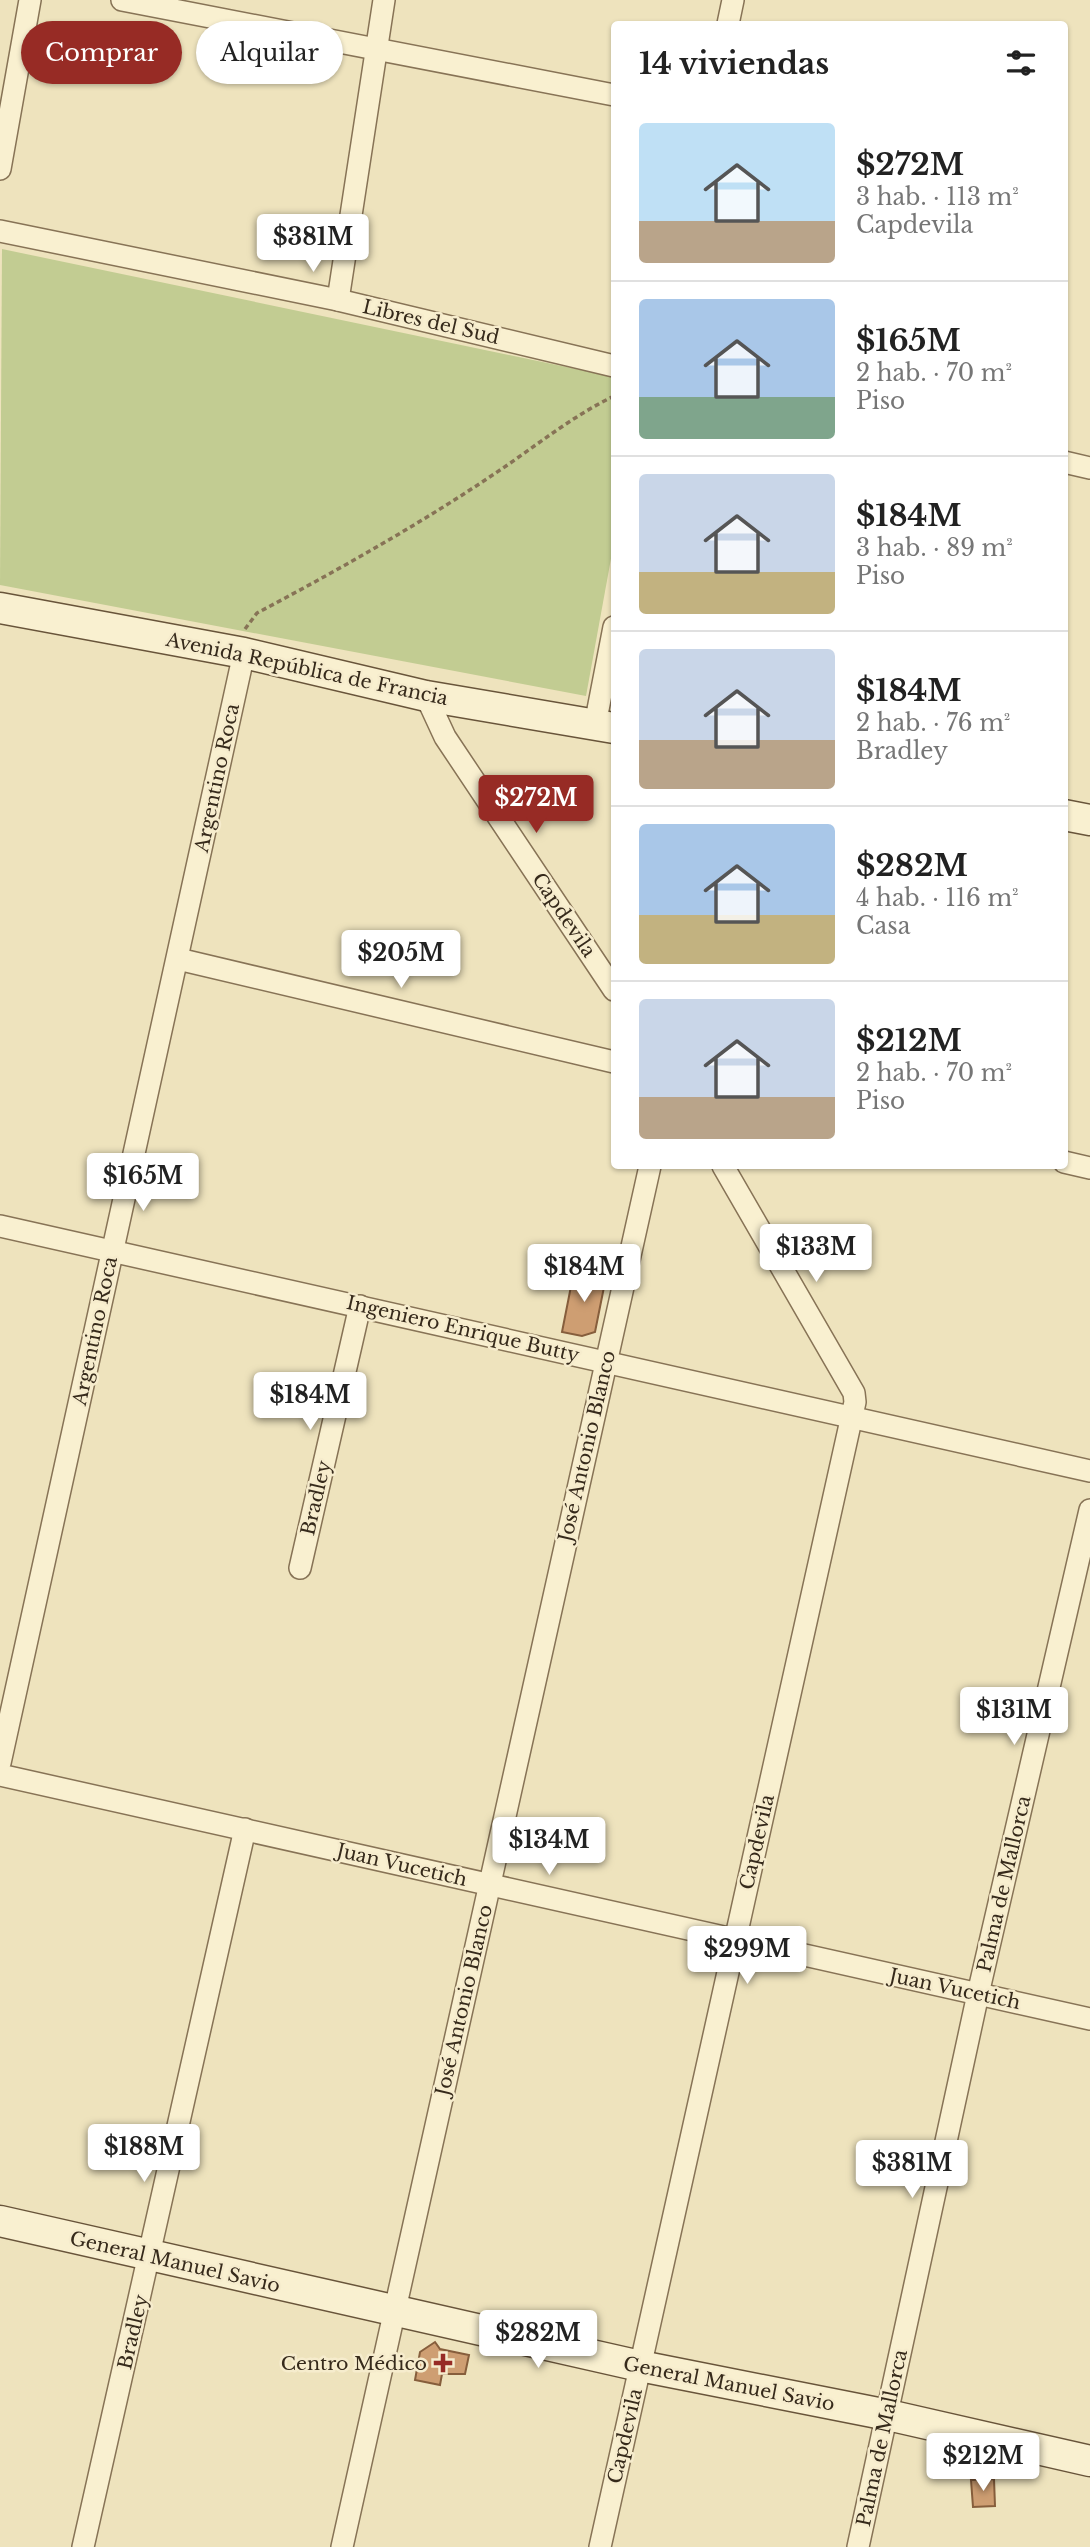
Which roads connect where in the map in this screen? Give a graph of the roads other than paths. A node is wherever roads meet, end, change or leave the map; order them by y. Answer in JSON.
{"nodes":[{"id":1,"x":30,"y":0,"type":"edge"},
{"id":2,"x":122,"y":0,"type":"edge"},
{"id":3,"x":384,"y":0,"type":"edge"},
{"id":4,"x":733,"y":0,"type":"edge"},
{"id":5,"x":729,"y":21,"type":"edge"},
{"id":6,"x":375,"y":48,"type":"junction"},
{"id":7,"x":611,"y":94,"type":"edge"},
{"id":8,"x":0,"y":169,"type":"edge"},
{"id":9,"x":0,"y":231,"type":"edge"},
{"id":10,"x":338,"y":300,"type":"junction"},
{"id":11,"x":611,"y":365,"type":"edge"},
{"id":12,"x":1089,"y":461,"type":"edge"},
{"id":13,"x":1068,"y":462,"type":"edge"},
{"id":14,"x":0,"y":608,"type":"edge"},
{"id":15,"x":244,"y":653,"type":"junction"},
{"id":16,"x":611,"y":657,"type":"edge"},
{"id":17,"x":426,"y":696,"type":"junction"},
{"id":18,"x":604,"y":727,"type":"edge"},
{"id":19,"x":1068,"y":816,"type":"edge"},
{"id":20,"x":1090,"y":820,"type":"edge"},
{"id":21,"x":178,"y":959,"type":"junction"},
{"id":22,"x":611,"y":986,"type":"edge"},
{"id":23,"x":611,"y":1061,"type":"edge"},
{"id":24,"x":1068,"y":1163,"type":"edge"},
{"id":25,"x":1090,"y":1168,"type":"edge"},
{"id":26,"x":649,"y":1169,"type":"edge"},
{"id":27,"x":725,"y":1169,"type":"edge"},
{"id":28,"x":0,"y":1226,"type":"edge"},
{"id":29,"x":113,"y":1251,"type":"junction"},
{"id":30,"x":360,"y":1306,"type":"junction"},
{"id":31,"x":606,"y":1361,"type":"junction"},
{"id":32,"x":854,"y":1416,"type":"junction"},
{"id":33,"x":1090,"y":1471,"type":"edge"},
{"id":34,"x":1090,"y":1510,"type":"edge"},
{"id":35,"x":300,"y":1567,"type":"dead end"},
{"id":36,"x":0,"y":1763,"type":"edge"},
{"id":37,"x":0,"y":1775,"type":"edge"},
{"id":38,"x":245,"y":1829,"type":"junction"},
{"id":39,"x":490,"y":1885,"type":"junction"},
{"id":40,"x":735,"y":1942,"type":"junction"},
{"id":41,"x":978,"y":1994,"type":"junction"},
{"id":42,"x":1090,"y":2019,"type":"edge"},
{"id":43,"x":0,"y":2221,"type":"edge"},
{"id":44,"x":150,"y":2257,"type":"junction"},
{"id":45,"x":394,"y":2312,"type":"junction"},
{"id":46,"x":640,"y":2367,"type":"junction"},
{"id":47,"x":888,"y":2415,"type":"junction"},
{"id":48,"x":1090,"y":2461,"type":"edge"},
{"id":49,"x":83,"y":2547,"type":"edge"},
{"id":50,"x":342,"y":2547,"type":"edge"},
{"id":51,"x":600,"y":2547,"type":"edge"},
{"id":52,"x":858,"y":2547,"type":"edge"}],
"edges":[{"from":1,"to":8,"type":"street"},
{"from":2,"to":6,"type":"street"},
{"from":3,"to":6,"type":"street"},
{"from":4,"to":5,"type":"street"},
{"from":6,"to":7,"type":"street"},
{"from":6,"to":10,"type":"street"},
{"from":9,"to":10,"type":"street","name":"Libres del Sud"},
{"from":10,"to":11,"type":"street","name":"Libres del Sud"},
{"from":12,"to":13,"type":"street"},
{"from":14,"to":15,"type":"main road","name":"Avenida República de Francia"},
{"from":15,"to":17,"type":"main road","name":"Avenida República de Francia"},
{"from":15,"to":21,"type":"street","name":"Argentino Roca"},
{"from":16,"to":18,"type":"street"},
{"from":17,"to":18,"type":"main road","name":"Avenida República de Francia"},
{"from":17,"to":22,"type":"street","name":"Capdevila"},
{"from":19,"to":20,"type":"main road"},
{"from":21,"to":23,"type":"street"},
{"from":21,"to":29,"type":"street","name":"Argentino Roca"},
{"from":24,"to":25,"type":"street"},
{"from":26,"to":31,"type":"street","name":"José Antonio Blanco"},
{"from":27,"to":32,"type":"street","name":"Capdevila"},
{"from":28,"to":29,"type":"street","name":"Ingeniero Enrique Butty"},
{"from":29,"to":30,"type":"street","name":"Ingeniero Enrique Butty"},
{"from":29,"to":36,"type":"street","name":"Argentino Roca"},
{"from":30,"to":31,"type":"street","name":"Ingeniero Enrique Butty"},
{"from":30,"to":35,"type":"street","name":"Bradley"},
{"from":31,"to":32,"type":"street","name":"Ingeniero Enrique Butty"},
{"from":31,"to":39,"type":"street","name":"José Antonio Blanco"},
{"from":32,"to":33,"type":"street","name":"Ingeniero Enrique Butty"},
{"from":32,"to":40,"type":"street","name":"Capdevila"},
{"from":34,"to":41,"type":"street","name":"Palma de Mallorca"},
{"from":37,"to":38,"type":"street","name":"Juan Vucetich"},
{"from":38,"to":39,"type":"street","name":"Juan Vucetich"},
{"from":38,"to":44,"type":"street","name":"Bradley"},
{"from":39,"to":40,"type":"street","name":"Juan Vucetich"},
{"from":39,"to":45,"type":"street","name":"José Antonio Blanco"},
{"from":40,"to":41,"type":"street","name":"Juan Vucetich"},
{"from":40,"to":46,"type":"street","name":"Capdevila"},
{"from":41,"to":42,"type":"street","name":"Juan Vucetich"},
{"from":41,"to":47,"type":"street","name":"Palma de Mallorca"},
{"from":43,"to":44,"type":"main road","name":"General Manuel Savio"},
{"from":44,"to":45,"type":"main road","name":"General Manuel Savio"},
{"from":44,"to":49,"type":"street","name":"Bradley"},
{"from":45,"to":46,"type":"main road","name":"General Manuel Savio"},
{"from":45,"to":50,"type":"street","name":"José Antonio Blanco"},
{"from":46,"to":47,"type":"main road","name":"General Manuel Savio"},
{"from":46,"to":51,"type":"street","name":"Capdevila"},
{"from":47,"to":48,"type":"main road","name":"General Manuel Savio"},
{"from":47,"to":52,"type":"street","name":"Palma de Mallorca"}]}
